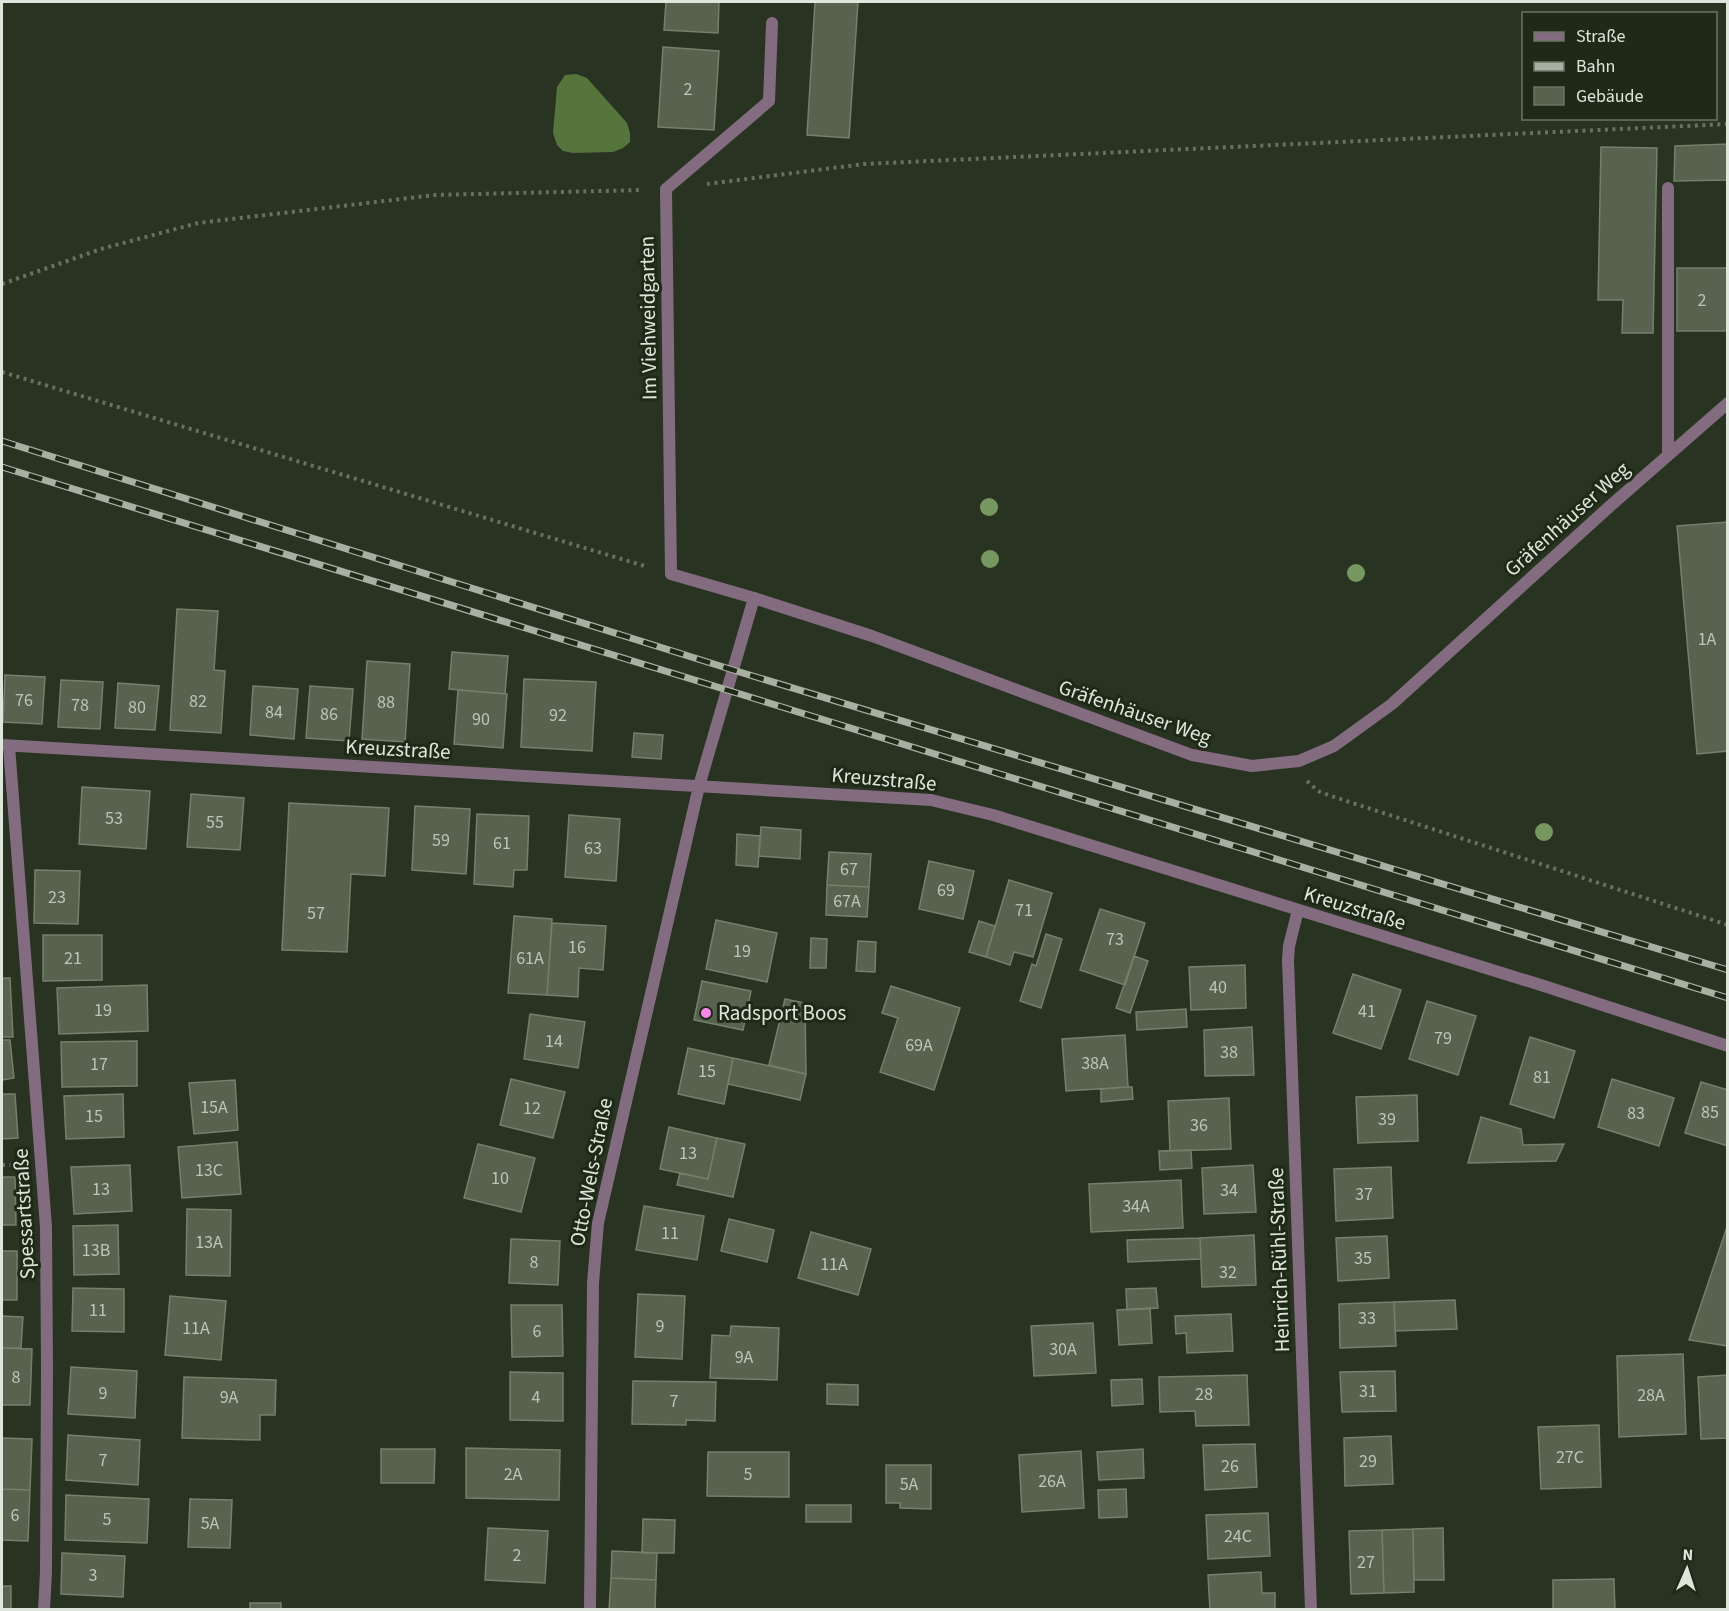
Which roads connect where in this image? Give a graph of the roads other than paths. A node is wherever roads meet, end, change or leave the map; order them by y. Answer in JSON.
{"nodes":[{"id":1,"x":772,"y":23,"type":"dead end"},
{"id":2,"x":1668,"y":188,"type":"dead end"},
{"id":3,"x":1728,"y":402,"type":"edge"},
{"id":4,"x":1668,"y":454,"type":"junction"},
{"id":5,"x":754,"y":598,"type":"junction"},
{"id":6,"x":5,"y":746,"type":"edge"},
{"id":7,"x":699,"y":786,"type":"junction"},
{"id":8,"x":1298,"y":910,"type":"junction"},
{"id":9,"x":1728,"y":1046,"type":"edge"},
{"id":10,"x":44,"y":1610,"type":"edge"},
{"id":11,"x":590,"y":1610,"type":"edge"},
{"id":12,"x":1311,"y":1610,"type":"edge"}],
"edges":[{"from":1,"to":5,"type":"street","name":"Im Viehweidgarten"},
{"from":2,"to":4,"type":"street"},
{"from":3,"to":4,"type":"street","name":"Gräfenhäuser Weg"},
{"from":4,"to":5,"type":"street","name":"Gräfenhäuser Weg"},
{"from":5,"to":7,"type":"street"},
{"from":6,"to":7,"type":"street","name":"Kreuzstraße"},
{"from":6,"to":10,"type":"street","name":"Spessartstraße"},
{"from":7,"to":8,"type":"street","name":"Kreuzstraße"},
{"from":7,"to":11,"type":"street","name":"Otto-Wels-Straße"},
{"from":8,"to":9,"type":"street","name":"Kreuzstraße"},
{"from":8,"to":12,"type":"street","name":"Heinrich-Rühl-Straße"}]}
